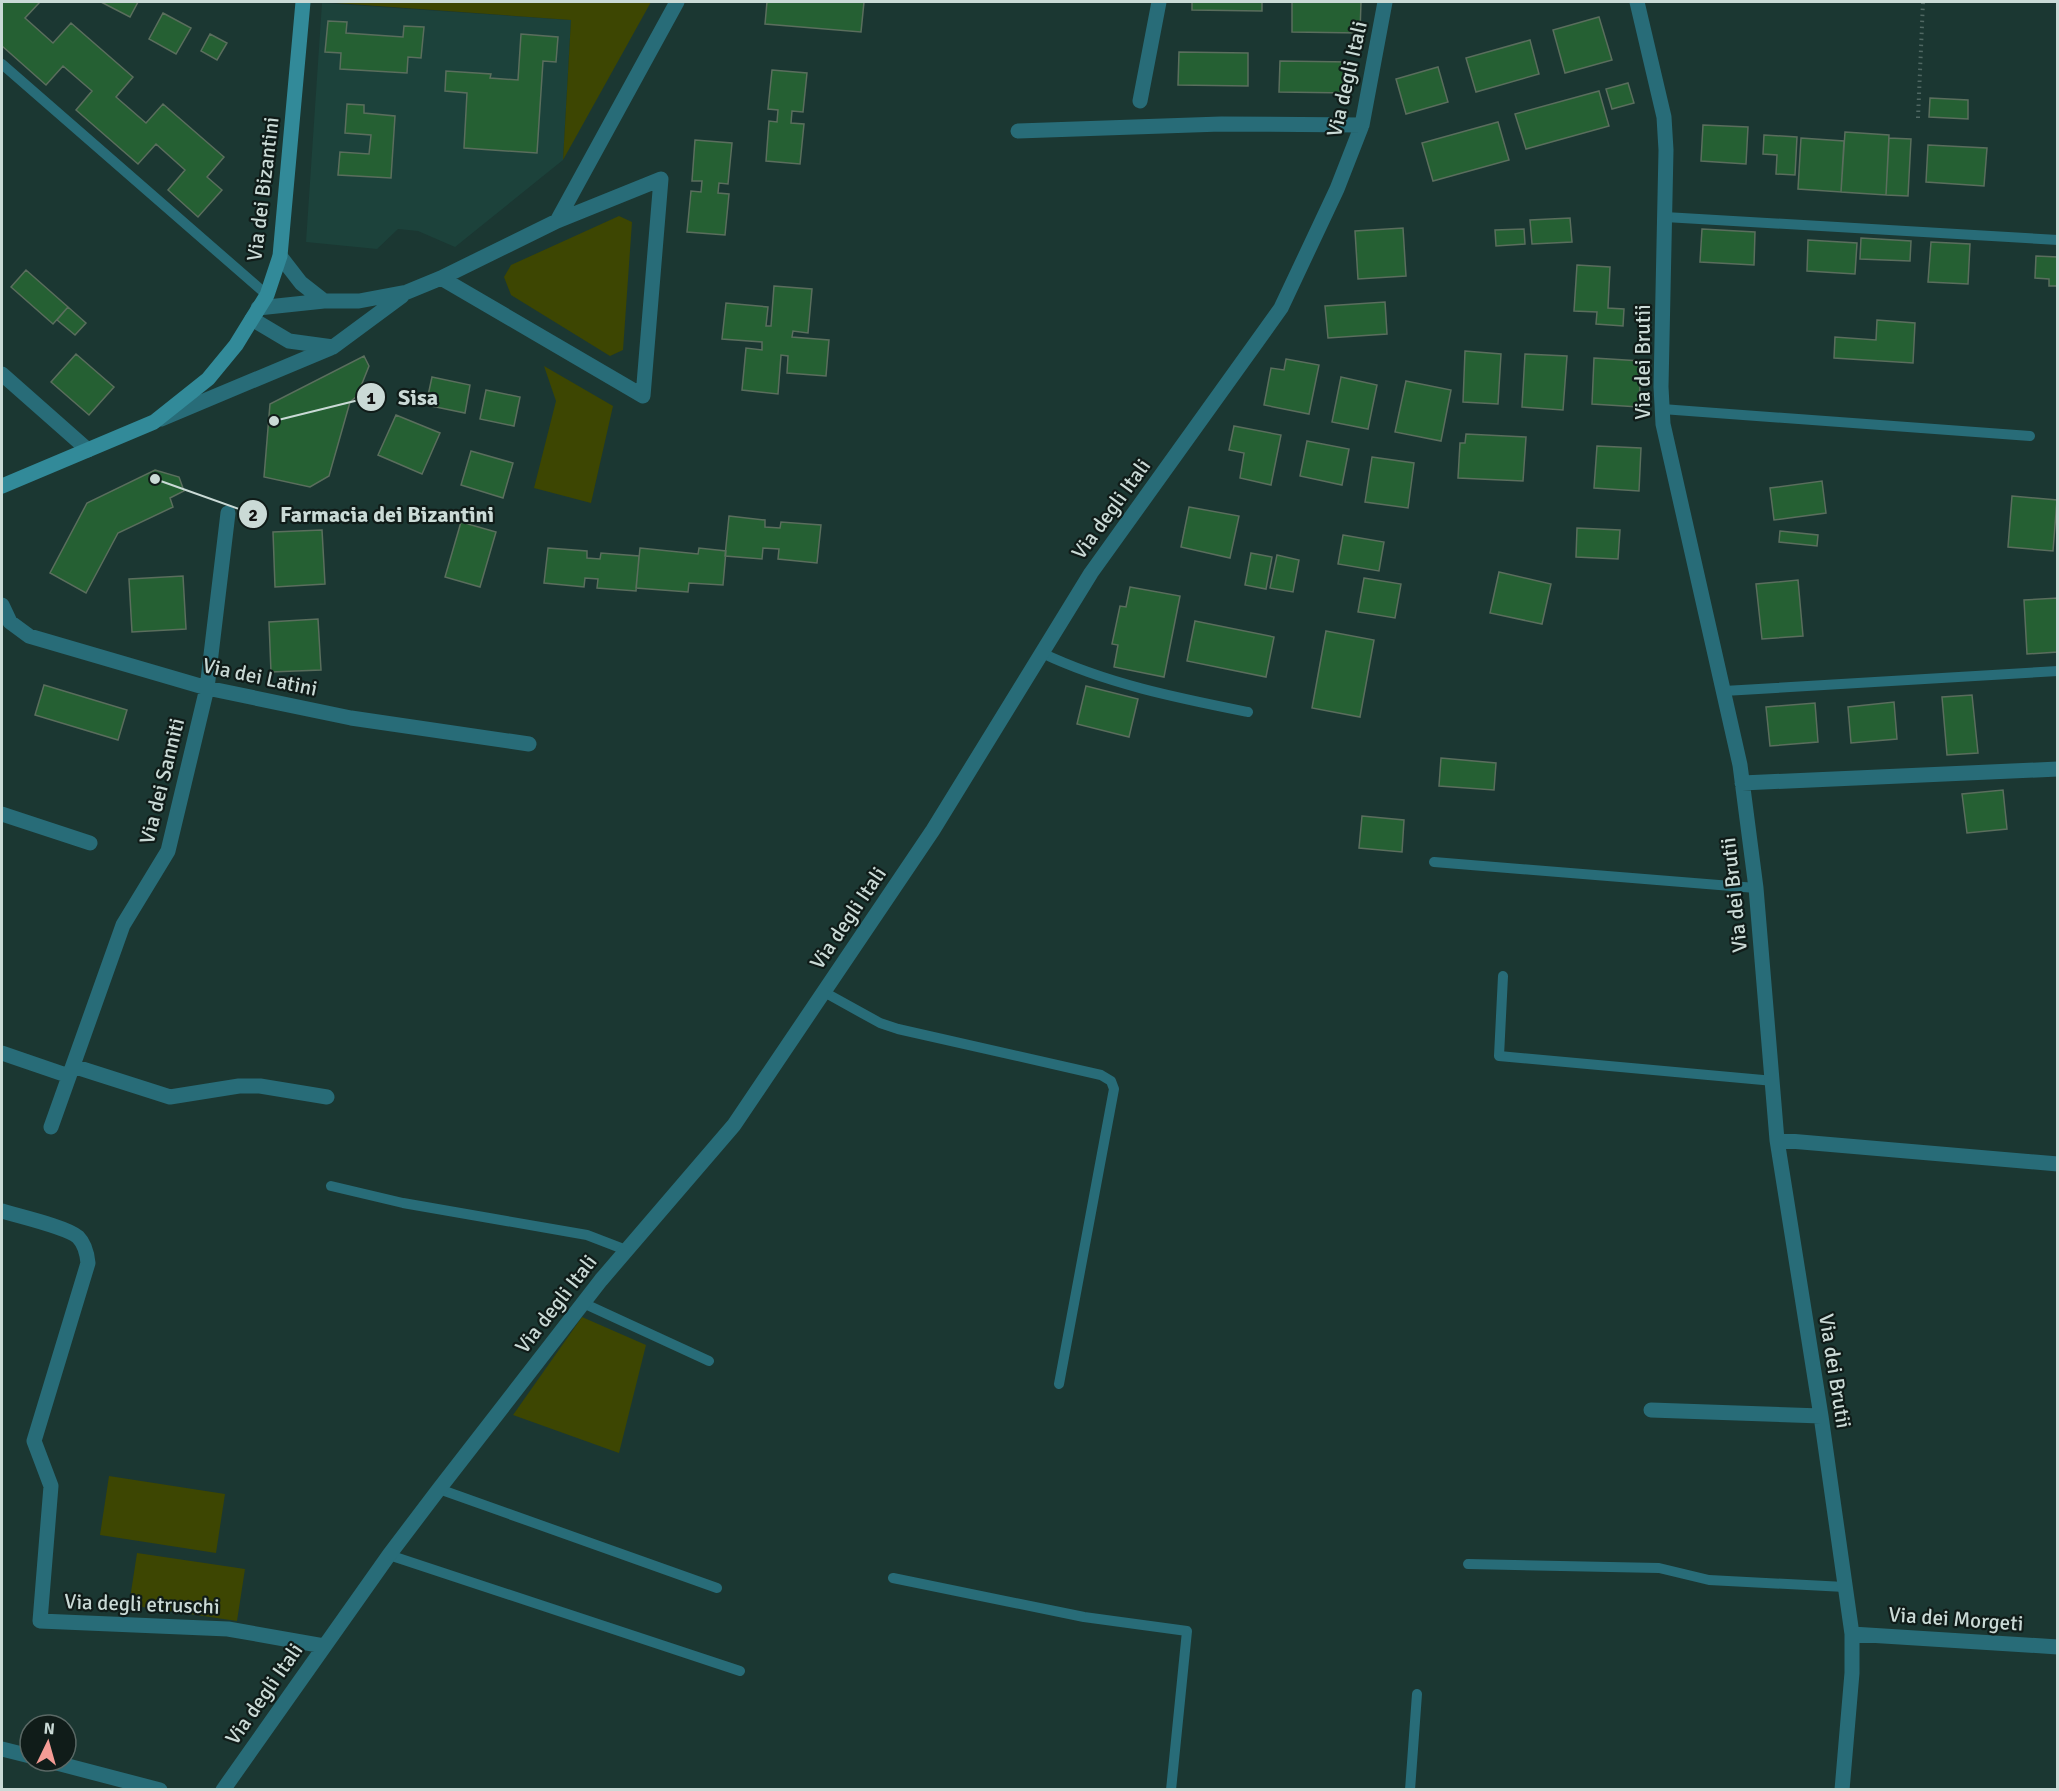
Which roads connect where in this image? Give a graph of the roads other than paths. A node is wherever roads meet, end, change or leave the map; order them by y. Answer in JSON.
{"nodes":[{"id":1,"x":303,"y":2,"type":"edge"},
{"id":2,"x":677,"y":2,"type":"edge"},
{"id":3,"x":1159,"y":2,"type":"edge"},
{"id":4,"x":1385,"y":2,"type":"edge"},
{"id":5,"x":1637,"y":2,"type":"edge"},
{"id":6,"x":2,"y":64,"type":"edge"},
{"id":7,"x":1140,"y":101,"type":"dead end"},
{"id":8,"x":1362,"y":125,"type":"junction"},
{"id":9,"x":1018,"y":131,"type":"dead end"},
{"id":10,"x":1665,"y":217,"type":"junction"},
{"id":11,"x":557,"y":221,"type":"junction"},
{"id":12,"x":2058,"y":240,"type":"edge"},
{"id":13,"x":280,"y":256,"type":"junction"},
{"id":14,"x":441,"y":278,"type":"junction"},
{"id":15,"x":407,"y":292,"type":"junction"},
{"id":16,"x":267,"y":295,"type":"junction"},
{"id":17,"x":324,"y":301,"type":"junction"},
{"id":18,"x":255,"y":314,"type":"junction"},
{"id":19,"x":333,"y":347,"type":"junction"},
{"id":20,"x":2,"y":374,"type":"edge"},
{"id":21,"x":1662,"y":409,"type":"junction"},
{"id":22,"x":154,"y":422,"type":"junction"},
{"id":23,"x":2030,"y":436,"type":"dead end"},
{"id":24,"x":87,"y":450,"type":"junction"},
{"id":25,"x":2,"y":486,"type":"edge"},
{"id":26,"x":228,"y":513,"type":"dead end"},
{"id":27,"x":2,"y":605,"type":"edge"},
{"id":28,"x":1042,"y":653,"type":"junction"},
{"id":29,"x":2058,"y":670,"type":"edge"},
{"id":30,"x":207,"y":688,"type":"junction"},
{"id":31,"x":1724,"y":691,"type":"junction"},
{"id":32,"x":1248,"y":712,"type":"dead end"},
{"id":33,"x":529,"y":744,"type":"dead end"},
{"id":34,"x":2058,"y":770,"type":"edge"},
{"id":35,"x":1742,"y":783,"type":"junction"},
{"id":36,"x":2,"y":814,"type":"edge"},
{"id":37,"x":90,"y":843,"type":"dead end"},
{"id":38,"x":1434,"y":862,"type":"dead end"},
{"id":39,"x":1756,"y":888,"type":"junction"},
{"id":40,"x":1503,"y":976,"type":"dead end"},
{"id":41,"x":824,"y":992,"type":"junction"},
{"id":42,"x":2,"y":1053,"type":"edge"},
{"id":43,"x":71,"y":1071,"type":"junction"},
{"id":44,"x":1774,"y":1082,"type":"junction"},
{"id":45,"x":327,"y":1097,"type":"dead end"},
{"id":46,"x":51,"y":1127,"type":"dead end"},
{"id":47,"x":1777,"y":1140,"type":"junction"},
{"id":48,"x":2058,"y":1164,"type":"edge"},
{"id":49,"x":331,"y":1186,"type":"dead end"},
{"id":50,"x":2,"y":1211,"type":"edge"},
{"id":51,"x":626,"y":1250,"type":"junction"},
{"id":52,"x":583,"y":1303,"type":"junction"},
{"id":53,"x":709,"y":1361,"type":"dead end"},
{"id":54,"x":1059,"y":1384,"type":"dead end"},
{"id":55,"x":1650,"y":1410,"type":"dead end"},
{"id":56,"x":1821,"y":1416,"type":"junction"},
{"id":57,"x":439,"y":1489,"type":"junction"},
{"id":58,"x":389,"y":1555,"type":"junction"},
{"id":59,"x":1468,"y":1564,"type":"dead end"},
{"id":60,"x":893,"y":1578,"type":"dead end"},
{"id":61,"x":1845,"y":1587,"type":"junction"},
{"id":62,"x":717,"y":1588,"type":"dead end"},
{"id":63,"x":1852,"y":1634,"type":"junction"},
{"id":64,"x":324,"y":1646,"type":"junction"},
{"id":65,"x":2058,"y":1647,"type":"edge"},
{"id":66,"x":740,"y":1671,"type":"dead end"},
{"id":67,"x":1417,"y":1694,"type":"dead end"},
{"id":68,"x":2,"y":1749,"type":"edge"},
{"id":69,"x":18,"y":1753,"type":"edge"},
{"id":70,"x":78,"y":1769,"type":"edge"},
{"id":71,"x":160,"y":1790,"type":"edge"},
{"id":72,"x":223,"y":1790,"type":"edge"},
{"id":73,"x":1171,"y":1790,"type":"edge"},
{"id":74,"x":1410,"y":1790,"type":"edge"},
{"id":75,"x":1842,"y":1790,"type":"edge"}],
"edges":[{"from":1,"to":13,"type":"street","name":"Via dei Bizantini"},
{"from":2,"to":11,"type":"street"},
{"from":3,"to":7,"type":"street"},
{"from":4,"to":8,"type":"street","name":"Via degli Itali"},
{"from":5,"to":10,"type":"street","name":"Via dei Brutii"},
{"from":6,"to":16,"type":"lane"},
{"from":8,"to":9,"type":"street"},
{"from":8,"to":28,"type":"street","name":"Via degli Itali"},
{"from":10,"to":12,"type":"lane"},
{"from":10,"to":21,"type":"street","name":"Via dei Brutii"},
{"from":11,"to":14,"type":"street"},
{"from":11,"to":14,"type":"street"},
{"from":13,"to":16,"type":"street","name":"Via dei Bizantini"},
{"from":13,"to":17,"type":"street"},
{"from":14,"to":15,"type":"street"},
{"from":15,"to":17,"type":"street"},
{"from":15,"to":19,"type":"street"},
{"from":16,"to":18,"type":"street","name":"Via dei Bizantini"},
{"from":17,"to":18,"type":"street"},
{"from":18,"to":19,"type":"street"},
{"from":18,"to":22,"type":"street","name":"Via dei Bizantini"},
{"from":19,"to":22,"type":"street"},
{"from":20,"to":24,"type":"street"},
{"from":21,"to":23,"type":"lane"},
{"from":21,"to":31,"type":"street","name":"Via dei Brutii"},
{"from":22,"to":24,"type":"street","name":"Via dei Bizantini"},
{"from":24,"to":25,"type":"street","name":"Via dei Bizantini"},
{"from":26,"to":30,"type":"street","name":"Via dei Sanniti"},
{"from":27,"to":30,"type":"street","name":"Via dei Latini"},
{"from":28,"to":32,"type":"lane"},
{"from":28,"to":41,"type":"street","name":"Via degli Itali"},
{"from":29,"to":31,"type":"lane"},
{"from":30,"to":33,"type":"street","name":"Via dei Latini"},
{"from":30,"to":43,"type":"street","name":"Via dei Sanniti"},
{"from":31,"to":35,"type":"street","name":"Via dei Brutii"},
{"from":34,"to":35,"type":"street"},
{"from":35,"to":39,"type":"street","name":"Via dei Brutii"},
{"from":36,"to":37,"type":"street"},
{"from":38,"to":39,"type":"lane"},
{"from":39,"to":44,"type":"street","name":"Via dei Brutii"},
{"from":40,"to":44,"type":"lane"},
{"from":41,"to":51,"type":"street","name":"Via degli Itali"},
{"from":41,"to":54,"type":"lane"},
{"from":42,"to":43,"type":"street"},
{"from":43,"to":45,"type":"street"},
{"from":43,"to":46,"type":"street","name":"Via dei Sanniti"},
{"from":44,"to":47,"type":"street","name":"Via dei Brutii"},
{"from":47,"to":48,"type":"street"},
{"from":47,"to":56,"type":"street","name":"Via dei Brutii"},
{"from":49,"to":51,"type":"lane"},
{"from":50,"to":64,"type":"street","name":"Via degli etruschi"},
{"from":51,"to":52,"type":"street","name":"Via degli Itali"},
{"from":52,"to":53,"type":"lane"},
{"from":52,"to":57,"type":"street","name":"Via degli Itali"},
{"from":55,"to":56,"type":"street"},
{"from":56,"to":61,"type":"street","name":"Via dei Brutii"},
{"from":57,"to":58,"type":"street","name":"Via degli Itali"},
{"from":57,"to":62,"type":"lane"},
{"from":58,"to":64,"type":"street","name":"Via degli Itali"},
{"from":58,"to":66,"type":"lane"},
{"from":59,"to":61,"type":"lane"},
{"from":60,"to":73,"type":"lane"},
{"from":61,"to":63,"type":"street","name":"Via dei Brutii"},
{"from":63,"to":65,"type":"street","name":"Via dei Morgeti"},
{"from":63,"to":75,"type":"street","name":"Via dei Brutii"},
{"from":64,"to":72,"type":"street","name":"Via degli Itali"},
{"from":67,"to":74,"type":"lane"},
{"from":68,"to":69,"type":"street"},
{"from":70,"to":71,"type":"street"}]}
